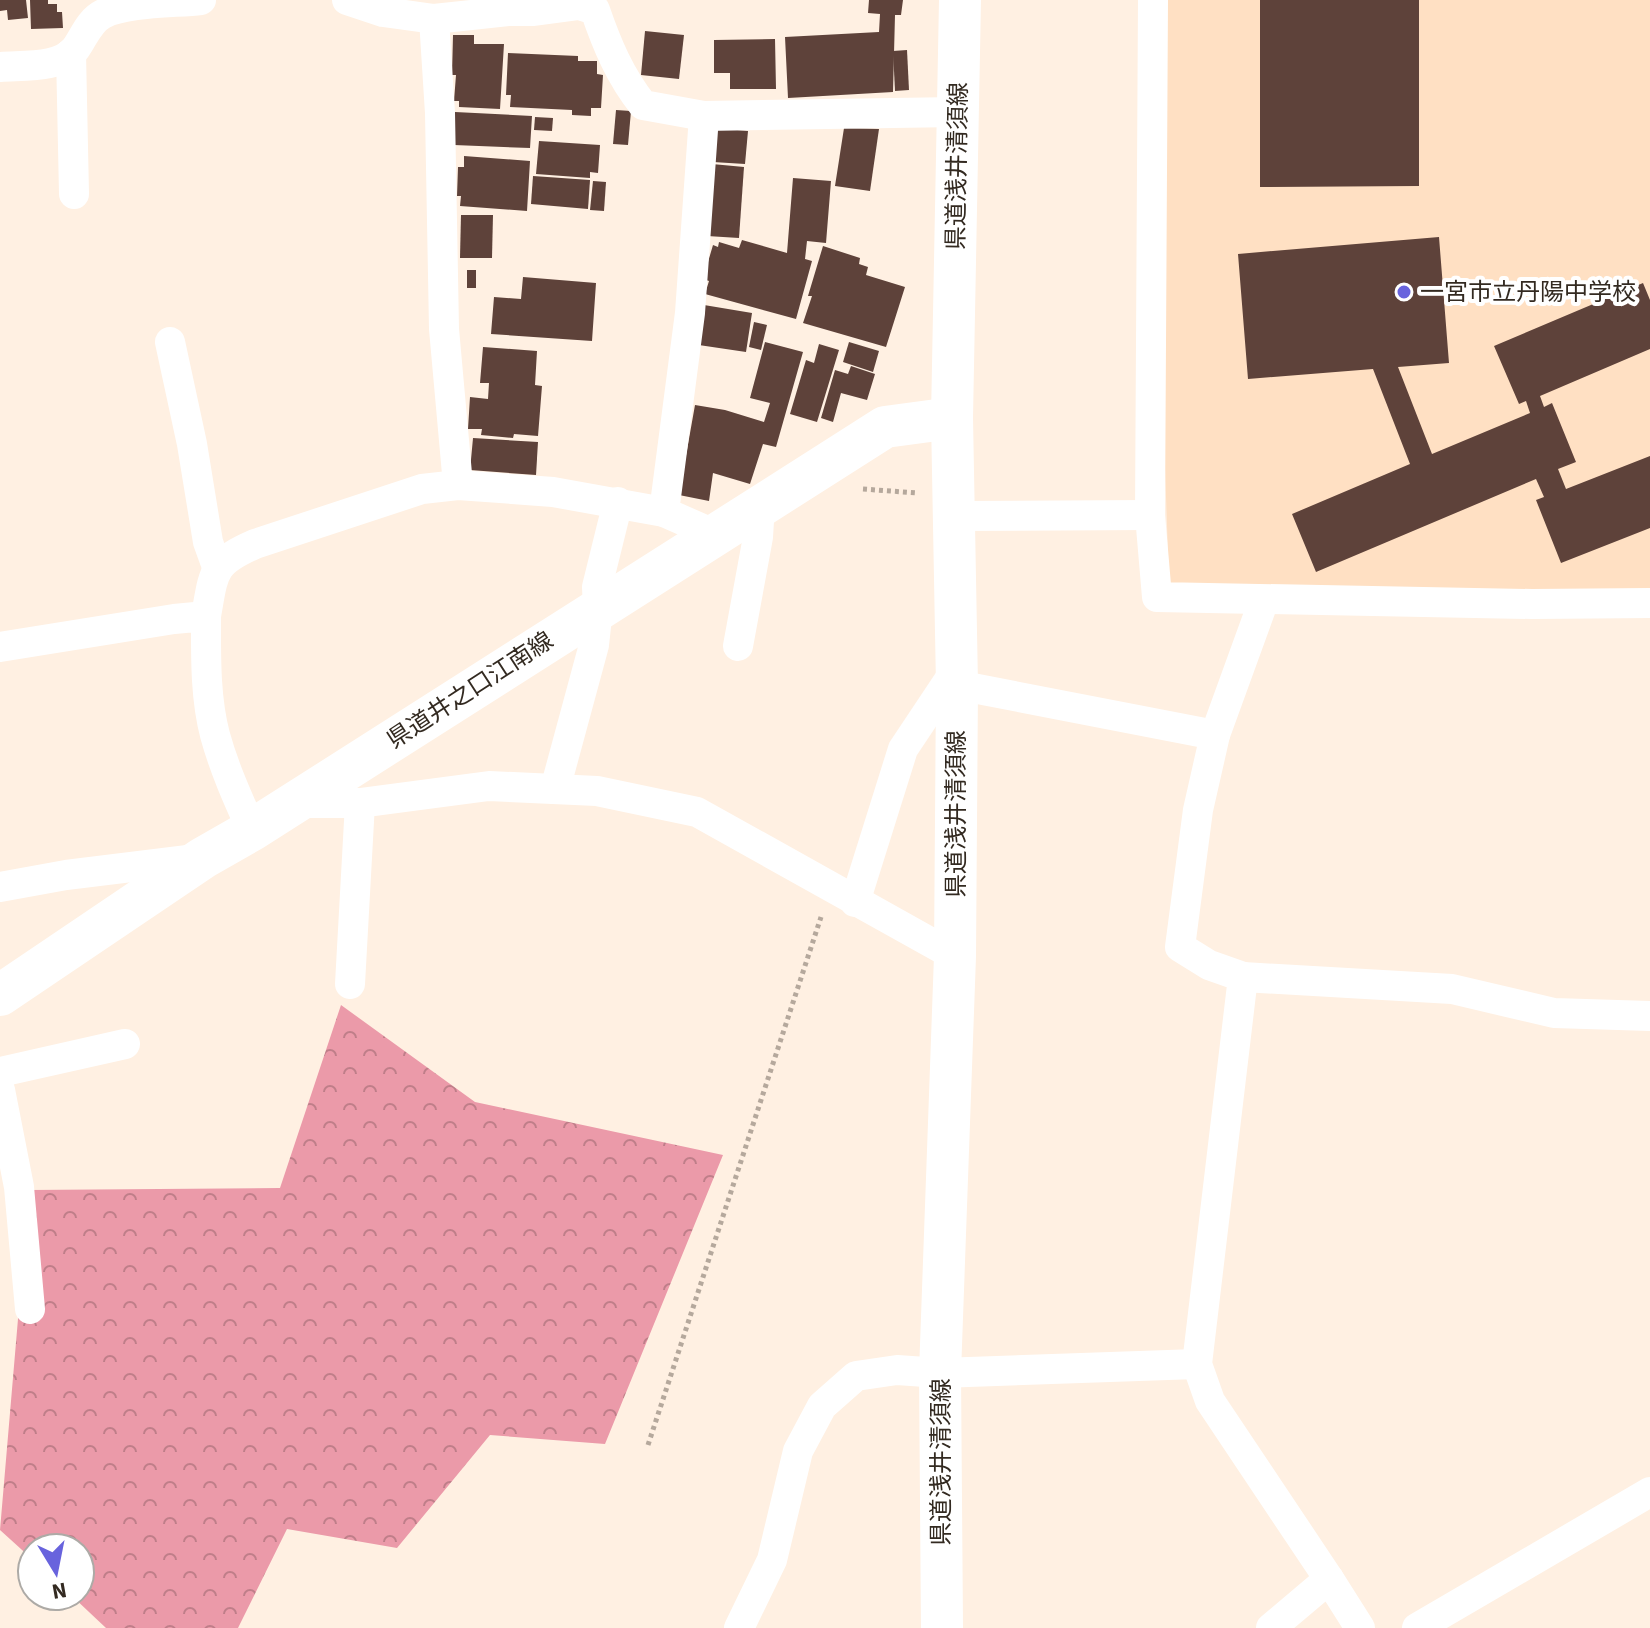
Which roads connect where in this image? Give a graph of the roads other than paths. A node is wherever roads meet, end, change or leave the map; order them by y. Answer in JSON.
{"nodes":[{"id":1,"x":201,"y":0,"type":"edge"},
{"id":2,"x":347,"y":0,"type":"edge"},
{"id":3,"x":960,"y":0,"type":"edge"},
{"id":4,"x":1153,"y":0,"type":"edge"},
{"id":5,"x":507,"y":5,"type":"edge"},
{"id":6,"x":609,"y":11,"type":"edge"},
{"id":7,"x":85,"y":13,"type":"edge"},
{"id":8,"x":434,"y":19,"type":"junction"},
{"id":9,"x":71,"y":53,"type":"junction"},
{"id":10,"x":0,"y":67,"type":"edge"},
{"id":11,"x":958,"y":112,"type":"junction"},
{"id":12,"x":704,"y":116,"type":"junction"},
{"id":13,"x":74,"y":194,"type":"dead end"},
{"id":14,"x":170,"y":342,"type":"dead end"},
{"id":15,"x":952,"y":418,"type":"junction"},
{"id":16,"x":458,"y":485,"type":"junction"},
{"id":17,"x":618,"y":502,"type":"junction"},
{"id":18,"x":954,"y":504,"type":"junction"},
{"id":19,"x":760,"y":505,"type":"junction"},
{"id":20,"x":664,"y":512,"type":"junction"},
{"id":21,"x":1150,"y":515,"type":"junction"},
{"id":22,"x":714,"y":534,"type":"junction"},
{"id":23,"x":217,"y":567,"type":"junction"},
{"id":24,"x":1264,"y":600,"type":"junction"},
{"id":25,"x":1650,"y":603,"type":"edge"},
{"id":26,"x":598,"y":608,"type":"junction"},
{"id":27,"x":206,"y":616,"type":"junction"},
{"id":28,"x":738,"y":646,"type":"dead end"},
{"id":29,"x":0,"y":647,"type":"edge"},
{"id":30,"x":957,"y":676,"type":"junction"},
{"id":31,"x":1215,"y":735,"type":"junction"},
{"id":32,"x":555,"y":789,"type":"junction"},
{"id":33,"x":294,"y":803,"type":"junction"},
{"id":34,"x":360,"y":803,"type":"junction"},
{"id":35,"x":252,"y":830,"type":"junction"},
{"id":36,"x":203,"y":858,"type":"junction"},
{"id":37,"x":0,"y":887,"type":"edge"},
{"id":38,"x":843,"y":894,"type":"junction"},
{"id":39,"x":955,"y":956,"type":"junction"},
{"id":40,"x":1243,"y":977,"type":"junction"},
{"id":41,"x":350,"y":984,"type":"dead end"},
{"id":42,"x":0,"y":995,"type":"edge"},
{"id":43,"x":1650,"y":1016,"type":"edge"},
{"id":44,"x":125,"y":1044,"type":"dead end"},
{"id":45,"x":0,"y":1072,"type":"edge"},
{"id":46,"x":0,"y":1090,"type":"edge"},
{"id":47,"x":6,"y":1154,"type":"edge"},
{"id":48,"x":30,"y":1309,"type":"dead end"},
{"id":49,"x":1197,"y":1364,"type":"junction"},
{"id":50,"x":940,"y":1373,"type":"junction"},
{"id":51,"x":1650,"y":1492,"type":"edge"},
{"id":52,"x":1329,"y":1579,"type":"junction"},
{"id":53,"x":739,"y":1628,"type":"edge"},
{"id":54,"x":942,"y":1628,"type":"edge"},
{"id":55,"x":1271,"y":1628,"type":"edge"},
{"id":56,"x":1360,"y":1628,"type":"edge"},
{"id":57,"x":1417,"y":1628,"type":"edge"}],
"edges":[{"from":1,"to":7,"type":"street"},
{"from":2,"to":8,"type":"street"},
{"from":3,"to":11,"type":"main road","name":"県道浅井清須線"},
{"from":4,"to":21,"type":"street"},
{"from":5,"to":6,"type":"street"},
{"from":5,"to":8,"type":"street"},
{"from":6,"to":12,"type":"street"},
{"from":7,"to":9,"type":"street"},
{"from":8,"to":16,"type":"street"},
{"from":9,"to":10,"type":"street"},
{"from":9,"to":13,"type":"street"},
{"from":11,"to":12,"type":"street"},
{"from":11,"to":15,"type":"main road","name":"県道浅井清須線"},
{"from":12,"to":20,"type":"street"},
{"from":14,"to":23,"type":"street"},
{"from":15,"to":18,"type":"main road","name":"県道浅井清須線"},
{"from":15,"to":19,"type":"main road","name":"県道井之口江南線"},
{"from":16,"to":17,"type":"street"},
{"from":16,"to":23,"type":"street"},
{"from":17,"to":20,"type":"street"},
{"from":17,"to":26,"type":"street"},
{"from":18,"to":21,"type":"street"},
{"from":18,"to":30,"type":"main road","name":"県道浅井清須線"},
{"from":19,"to":22,"type":"main road","name":"県道井之口江南線"},
{"from":19,"to":28,"type":"street"},
{"from":20,"to":22,"type":"street"},
{"from":21,"to":24,"type":"street"},
{"from":22,"to":26,"type":"main road","name":"県道井之口江南線"},
{"from":23,"to":27,"type":"street"},
{"from":24,"to":25,"type":"street"},
{"from":24,"to":31,"type":"street"},
{"from":26,"to":32,"type":"street"},
{"from":26,"to":33,"type":"main road","name":"県道井之口江南線"},
{"from":27,"to":29,"type":"street"},
{"from":27,"to":35,"type":"street"},
{"from":30,"to":31,"type":"street"},
{"from":30,"to":38,"type":"street"},
{"from":30,"to":39,"type":"main road","name":"県道浅井清須線"},
{"from":31,"to":40,"type":"street"},
{"from":32,"to":34,"type":"street"},
{"from":32,"to":38,"type":"street"},
{"from":33,"to":34,"type":"street"},
{"from":33,"to":35,"type":"main road","name":"県道井之口江南線"},
{"from":34,"to":41,"type":"street"},
{"from":35,"to":36,"type":"main road","name":"県道井之口江南線"},
{"from":36,"to":37,"type":"street"},
{"from":36,"to":42,"type":"main road","name":"県道井之口江南線"},
{"from":38,"to":39,"type":"street"},
{"from":39,"to":50,"type":"main road","name":"県道浅井清須線"},
{"from":40,"to":43,"type":"street"},
{"from":40,"to":49,"type":"street"},
{"from":44,"to":45,"type":"street"},
{"from":46,"to":47,"type":"street"},
{"from":47,"to":48,"type":"street"},
{"from":49,"to":50,"type":"street"},
{"from":49,"to":52,"type":"street"},
{"from":50,"to":53,"type":"street"},
{"from":50,"to":54,"type":"main road","name":"県道浅井清須線"},
{"from":51,"to":57,"type":"street"},
{"from":52,"to":55,"type":"street"},
{"from":52,"to":56,"type":"street"}]}
